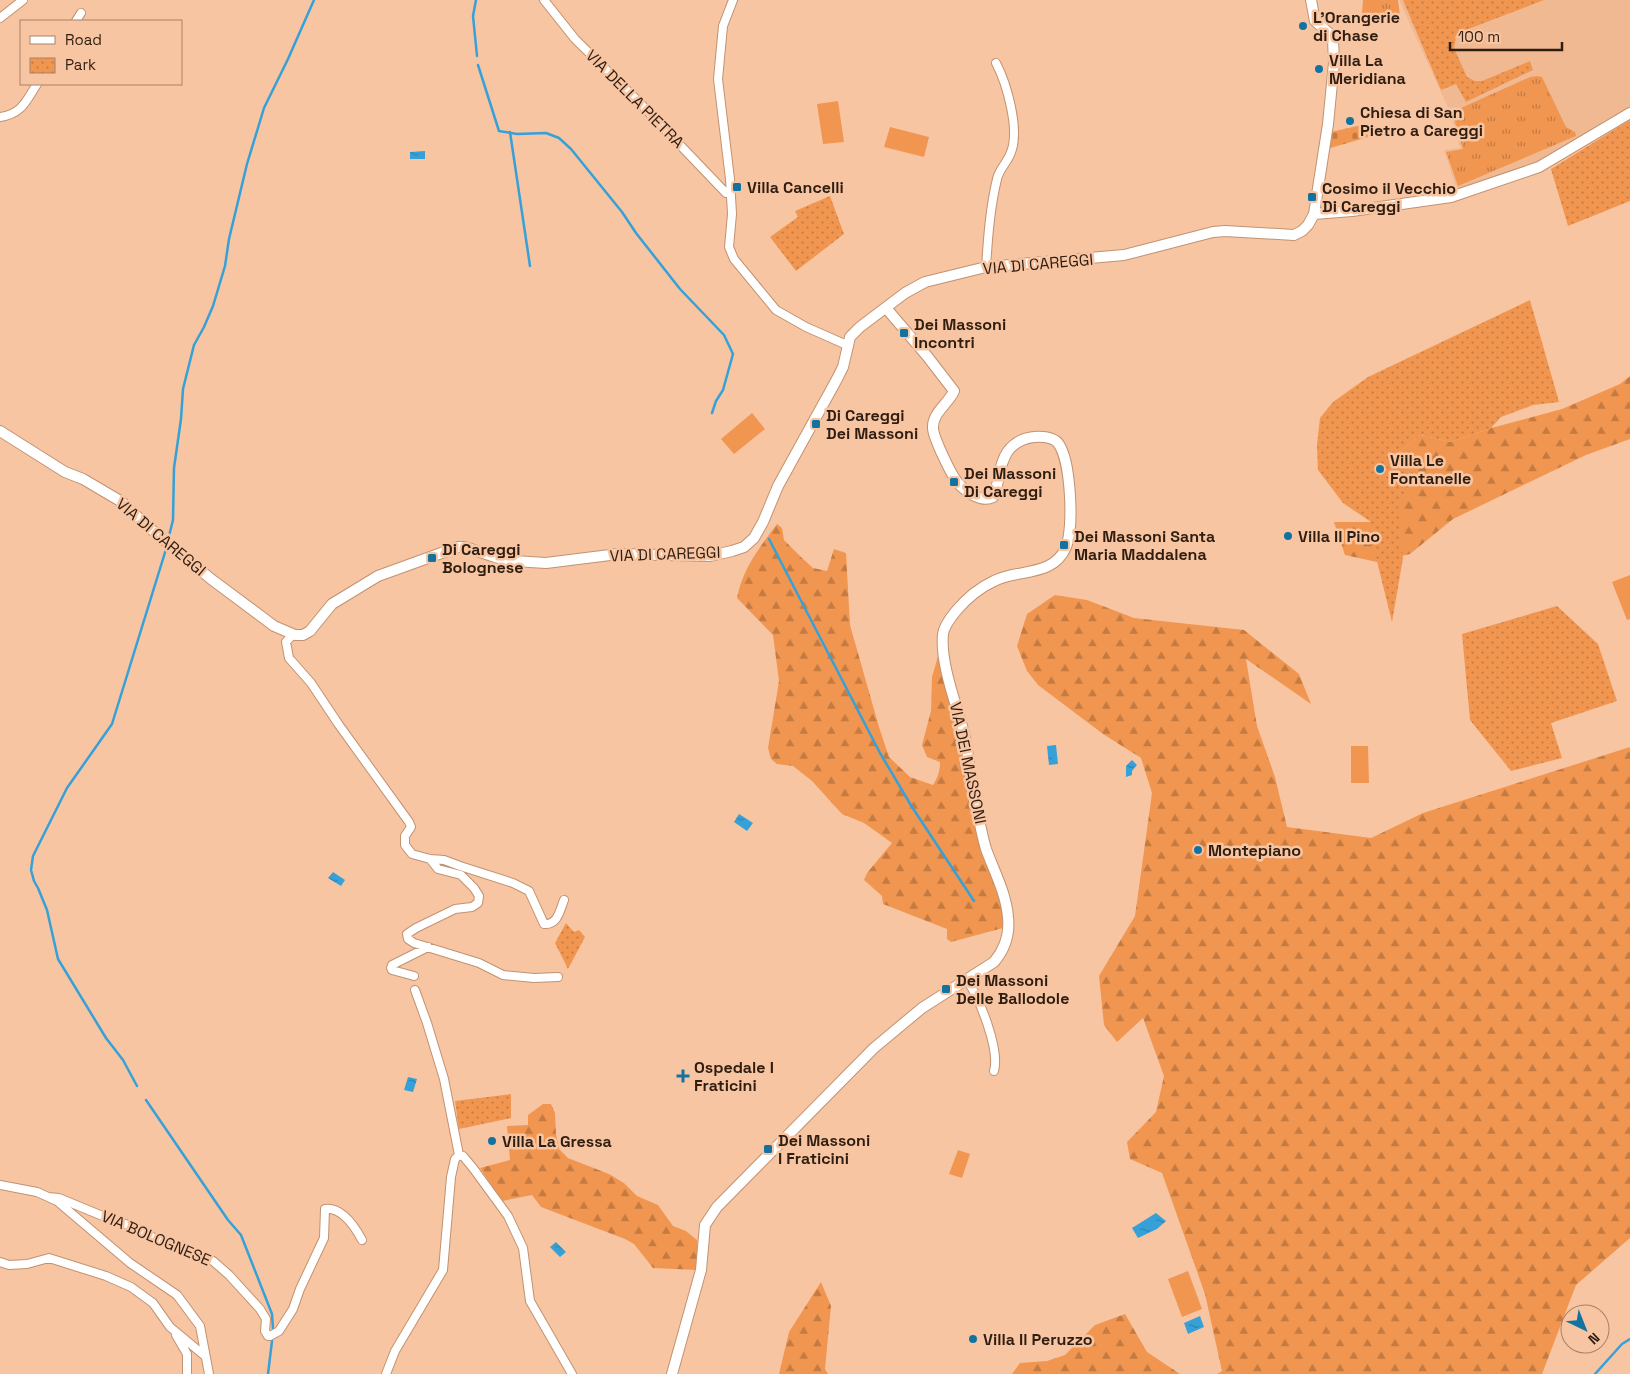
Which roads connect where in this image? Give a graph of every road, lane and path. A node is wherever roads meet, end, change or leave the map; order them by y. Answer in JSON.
{"nodes":[{"id":1,"x":23,"y":0,"type":"edge"},
{"id":2,"x":544,"y":0,"type":"edge"},
{"id":3,"x":733,"y":0,"type":"edge"},
{"id":4,"x":1310,"y":0,"type":"edge"},
{"id":5,"x":81,"y":13,"type":"dead end"},
{"id":6,"x":0,"y":18,"type":"edge"},
{"id":7,"x":77,"y":20,"type":"edge"},
{"id":8,"x":996,"y":63,"type":"dead end"},
{"id":9,"x":36,"y":85,"type":"edge"},
{"id":10,"x":1630,"y":113,"type":"edge"},
{"id":11,"x":0,"y":117,"type":"edge"},
{"id":12,"x":730,"y":193,"type":"junction"},
{"id":13,"x":1314,"y":214,"type":"junction"},
{"id":14,"x":986,"y":267,"type":"junction"},
{"id":15,"x":886,"y":308,"type":"junction"},
{"id":16,"x":848,"y":346,"type":"junction"},
{"id":17,"x":0,"y":431,"type":"edge"},
{"id":18,"x":293,"y":634,"type":"junction"},
{"id":19,"x":430,"y":859,"type":"junction"},
{"id":20,"x":564,"y":900,"type":"dead end"},
{"id":21,"x":428,"y":947,"type":"junction"},
{"id":22,"x":414,"y":976,"type":"dead end"},
{"id":23,"x":558,"y":977,"type":"dead end"},
{"id":24,"x":967,"y":980,"type":"junction"},
{"id":25,"x":415,"y":990,"type":"dead end"},
{"id":26,"x":994,"y":1071,"type":"dead end"},
{"id":27,"x":459,"y":1155,"type":"junction"},
{"id":28,"x":0,"y":1185,"type":"edge"},
{"id":29,"x":48,"y":1197,"type":"junction"},
{"id":30,"x":362,"y":1240,"type":"dead end"},
{"id":31,"x":0,"y":1262,"type":"edge"},
{"id":32,"x":170,"y":1327,"type":"junction"},
{"id":33,"x":205,"y":1356,"type":"junction"},
{"id":34,"x":188,"y":1364,"type":"junction"},
{"id":35,"x":187,"y":1374,"type":"edge"},
{"id":36,"x":193,"y":1374,"type":"edge"},
{"id":37,"x":208,"y":1374,"type":"edge"},
{"id":38,"x":386,"y":1374,"type":"edge"},
{"id":39,"x":572,"y":1374,"type":"edge"},
{"id":40,"x":672,"y":1374,"type":"edge"}],
"edges":[{"from":1,"to":6,"type":"street"},
{"from":2,"to":12,"type":"street","name":"VIA DELLA PIETRA"},
{"from":3,"to":12,"type":"street"},
{"from":4,"to":13,"type":"street"},
{"from":5,"to":7,"type":"street"},
{"from":8,"to":14,"type":"street"},
{"from":9,"to":11,"type":"street"},
{"from":10,"to":13,"type":"street"},
{"from":12,"to":16,"type":"street"},
{"from":13,"to":14,"type":"street","name":"VIA DI CAREGGI"},
{"from":14,"to":15,"type":"street","name":"VIA DI CAREGGI"},
{"from":15,"to":16,"type":"street","name":"VIA DI CAREGGI"},
{"from":15,"to":24,"type":"street","name":"VIA DEI MASSONI"},
{"from":16,"to":18,"type":"street","name":"VIA DI CAREGGI"},
{"from":17,"to":18,"type":"street","name":"VIA DI CAREGGI"},
{"from":18,"to":19,"type":"street"},
{"from":19,"to":20,"type":"street"},
{"from":19,"to":21,"type":"street"},
{"from":21,"to":22,"type":"street"},
{"from":21,"to":23,"type":"street"},
{"from":24,"to":26,"type":"street"},
{"from":24,"to":40,"type":"street","name":"VIA DEI MASSONI"},
{"from":25,"to":27,"type":"street"},
{"from":27,"to":38,"type":"street"},
{"from":27,"to":39,"type":"street"},
{"from":28,"to":29,"type":"street","name":"VIA BOLOGNESE"},
{"from":29,"to":30,"type":"street","name":"VIA BOLOGNESE"},
{"from":29,"to":33,"type":"street","name":"VIA BOLOGNESE"},
{"from":31,"to":32,"type":"street"},
{"from":32,"to":33,"type":"street"},
{"from":32,"to":34,"type":"street"},
{"from":33,"to":37,"type":"street","name":"VIA BOLOGNESE"},
{"from":34,"to":35,"type":"street"},
{"from":34,"to":36,"type":"street"}]}
